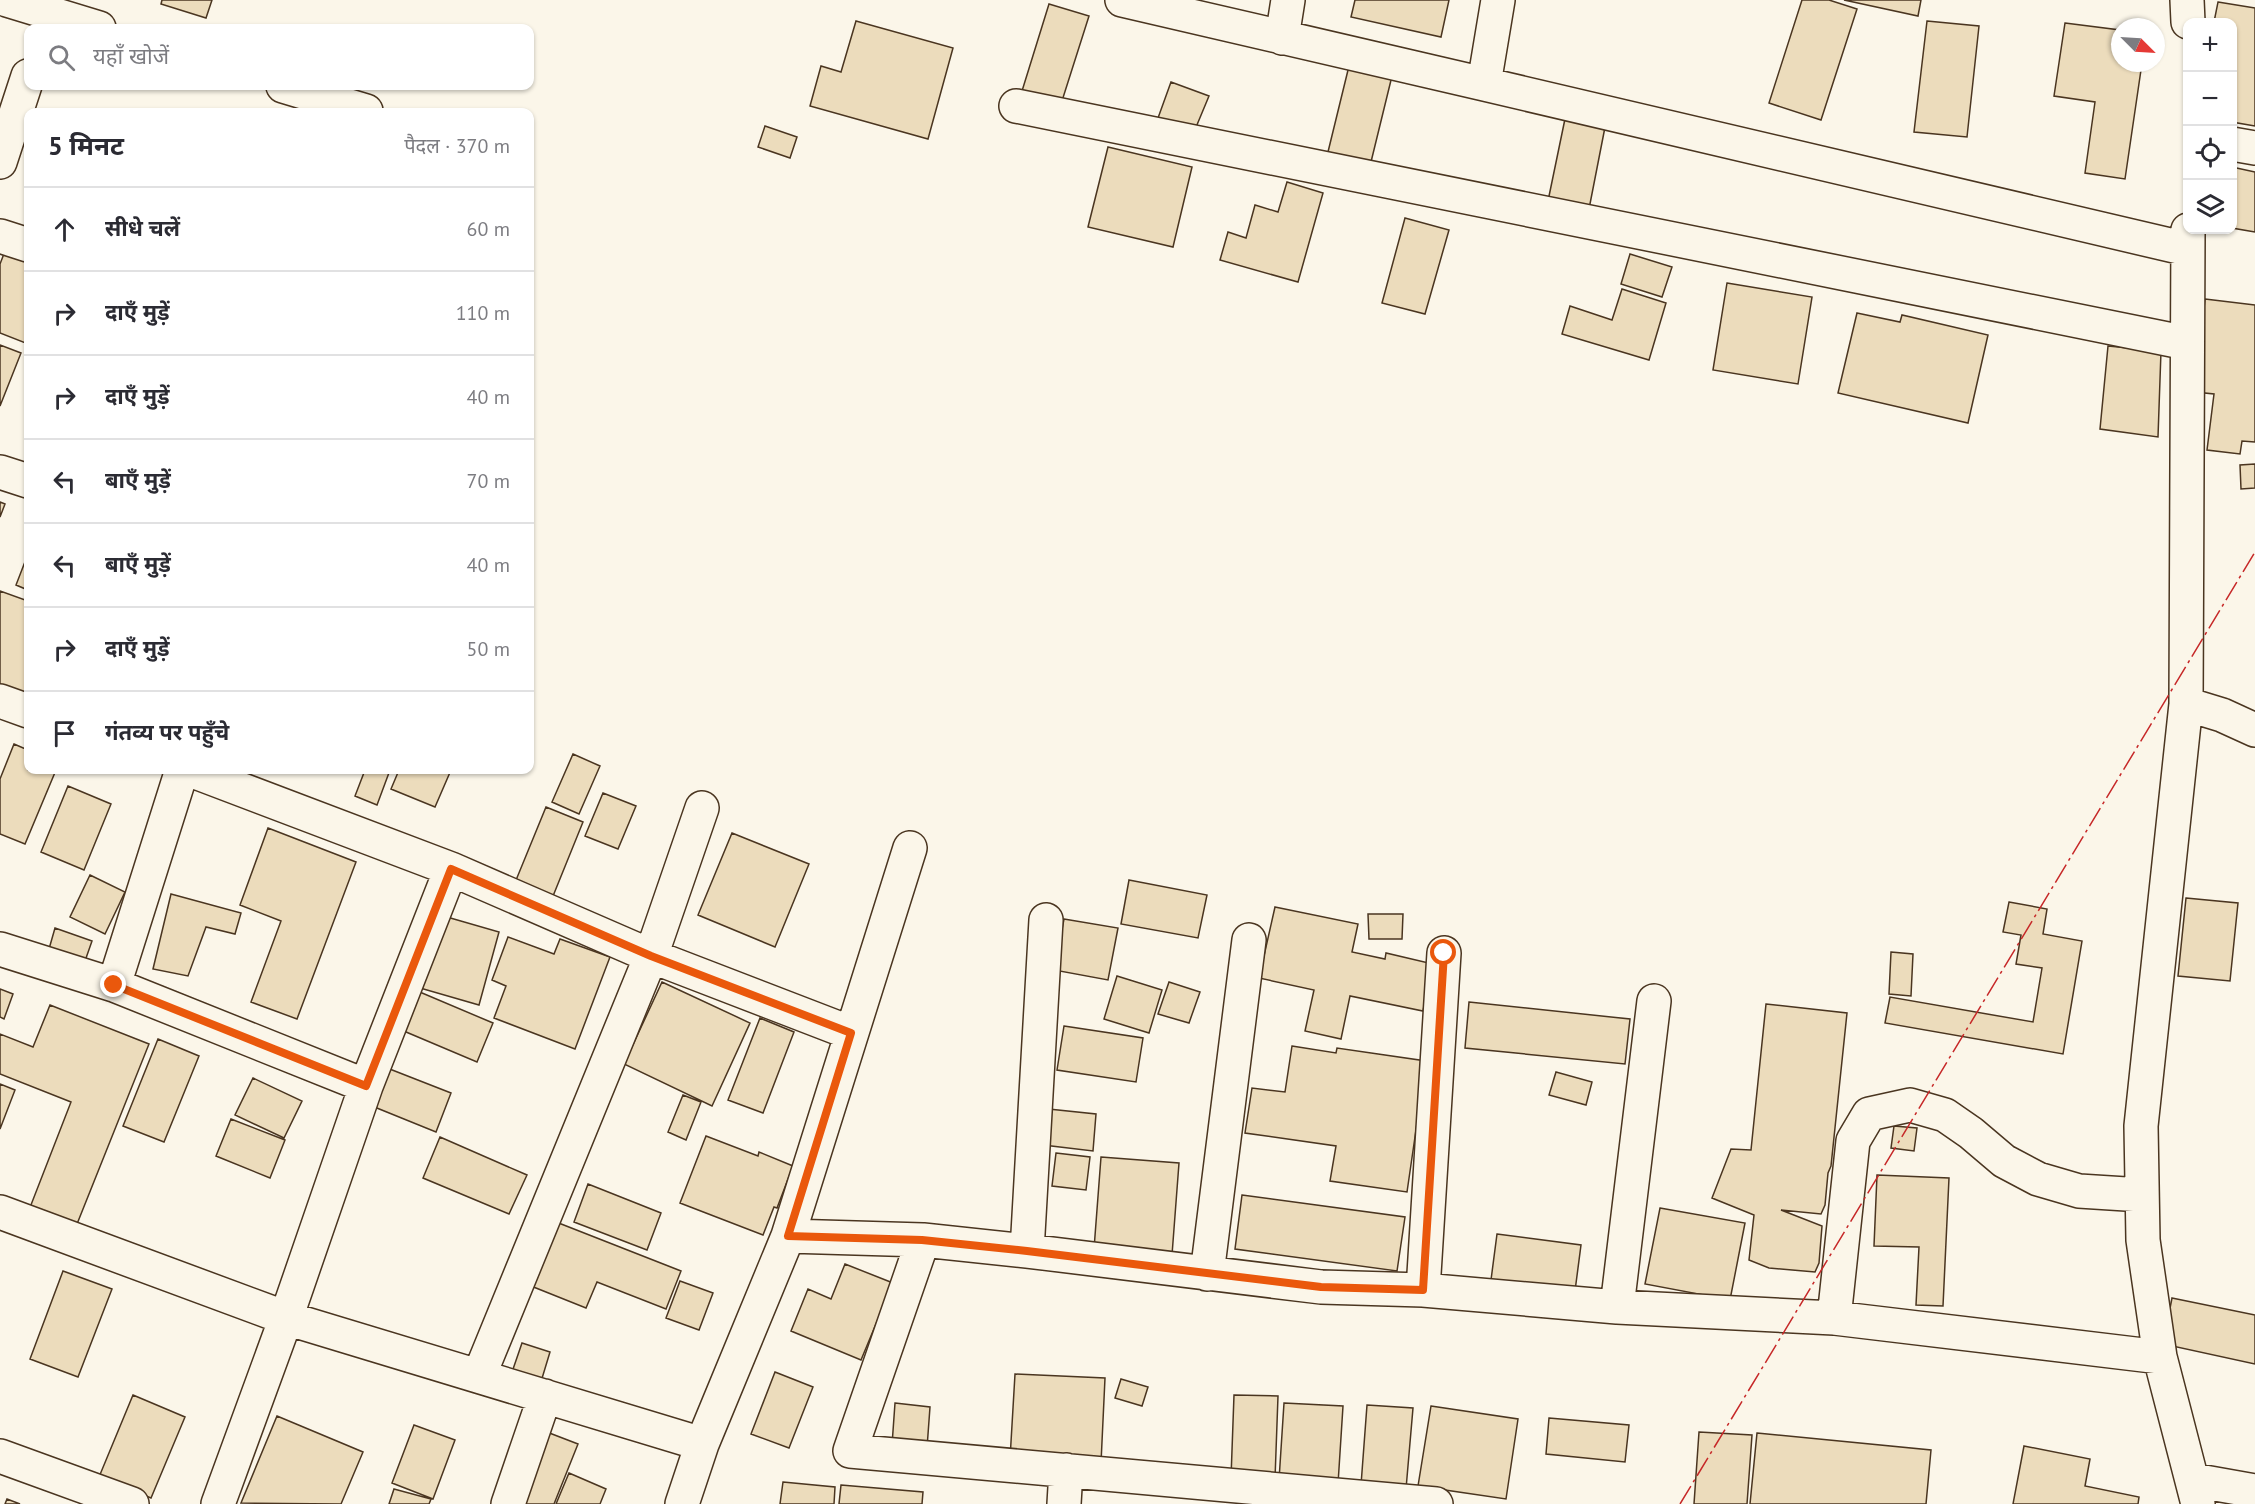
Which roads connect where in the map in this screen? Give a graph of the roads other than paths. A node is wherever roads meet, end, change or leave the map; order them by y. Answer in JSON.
{"nodes":[{"id":1,"x":7,"y":0,"type":"edge"},
{"id":2,"x":1122,"y":0,"type":"edge"},
{"id":3,"x":1288,"y":0,"type":"edge"},
{"id":4,"x":1498,"y":0,"type":"edge"},
{"id":5,"x":2187,"y":0,"type":"edge"},
{"id":6,"x":49,"y":14,"type":"edge"},
{"id":7,"x":2188,"y":18,"type":"edge"},
{"id":8,"x":85,"y":24,"type":"edge"},
{"id":9,"x":1282,"y":38,"type":"junction"},
{"id":10,"x":1484,"y":84,"type":"junction"},
{"id":11,"x":24,"y":88,"type":"edge"},
{"id":12,"x":297,"y":90,"type":"edge"},
{"id":13,"x":1016,"y":106,"type":"dead end"},
{"id":14,"x":356,"y":108,"type":"edge"},
{"id":15,"x":2237,"y":145,"type":"edge"},
{"id":16,"x":2255,"y":148,"type":"edge"},
{"id":17,"x":0,"y":162,"type":"edge"},
{"id":18,"x":0,"y":236,"type":"edge"},
{"id":19,"x":2187,"y":239,"type":"edge"},
{"id":20,"x":24,"y":244,"type":"edge"},
{"id":21,"x":2187,"y":343,"type":"junction"},
{"id":22,"x":0,"y":472,"type":"edge"},
{"id":23,"x":24,"y":480,"type":"edge"},
{"id":24,"x":0,"y":701,"type":"edge"},
{"id":25,"x":2186,"y":704,"type":"junction"},
{"id":26,"x":24,"y":710,"type":"edge"},
{"id":27,"x":2255,"y":730,"type":"edge"},
{"id":28,"x":181,"y":774,"type":"edge"},
{"id":29,"x":201,"y":774,"type":"edge"},
{"id":30,"x":702,"y":808,"type":"dead end"},
{"id":31,"x":910,"y":848,"type":"dead end"},
{"id":32,"x":451,"y":869,"type":"junction"},
{"id":33,"x":1046,"y":920,"type":"dead end"},
{"id":34,"x":1249,"y":940,"type":"dead end"},
{"id":35,"x":0,"y":949,"type":"edge"},
{"id":36,"x":1444,"y":953,"type":"dead end"},
{"id":37,"x":651,"y":956,"type":"junction"},
{"id":38,"x":114,"y":985,"type":"junction"},
{"id":39,"x":1654,"y":1001,"type":"dead end"},
{"id":40,"x":851,"y":1033,"type":"junction"},
{"id":41,"x":366,"y":1086,"type":"junction"},
{"id":42,"x":2142,"y":1195,"type":"junction"},
{"id":43,"x":0,"y":1212,"type":"edge"},
{"id":44,"x":788,"y":1236,"type":"junction"},
{"id":45,"x":922,"y":1240,"type":"junction"},
{"id":46,"x":1027,"y":1251,"type":"junction"},
{"id":47,"x":1207,"y":1274,"type":"junction"},
{"id":48,"x":1423,"y":1290,"type":"junction"},
{"id":49,"x":1617,"y":1307,"type":"junction"},
{"id":50,"x":286,"y":1318,"type":"junction"},
{"id":51,"x":1834,"y":1318,"type":"junction"},
{"id":52,"x":2160,"y":1357,"type":"junction"},
{"id":53,"x":479,"y":1376,"type":"junction"},
{"id":54,"x":545,"y":1396,"type":"junction"},
{"id":55,"x":702,"y":1444,"type":"junction"},
{"id":56,"x":0,"y":1456,"type":"edge"},
{"id":57,"x":1066,"y":1470,"type":"junction"},
{"id":58,"x":2255,"y":1491,"type":"edge"},
{"id":59,"x":2196,"y":1492,"type":"edge"},
{"id":60,"x":132,"y":1504,"type":"edge"},
{"id":61,"x":218,"y":1504,"type":"edge"},
{"id":62,"x":508,"y":1504,"type":"edge"},
{"id":63,"x":682,"y":1504,"type":"edge"},
{"id":64,"x":1064,"y":1504,"type":"edge"},
{"id":65,"x":1436,"y":1504,"type":"edge"}],
"edges":[{"from":1,"to":6,"type":"street"},
{"from":2,"to":9,"type":"street"},
{"from":3,"to":9,"type":"street"},
{"from":4,"to":10,"type":"street"},
{"from":5,"to":7,"type":"street"},
{"from":6,"to":8,"type":"street"},
{"from":9,"to":10,"type":"street"},
{"from":10,"to":19,"type":"street"},
{"from":11,"to":17,"type":"street"},
{"from":12,"to":14,"type":"street"},
{"from":13,"to":21,"type":"street"},
{"from":15,"to":16,"type":"street"},
{"from":18,"to":20,"type":"street"},
{"from":19,"to":21,"type":"street"},
{"from":21,"to":25,"type":"street"},
{"from":22,"to":23,"type":"street"},
{"from":24,"to":26,"type":"street"},
{"from":25,"to":27,"type":"street"},
{"from":25,"to":42,"type":"street"},
{"from":28,"to":38,"type":"street"},
{"from":29,"to":32,"type":"street"},
{"from":30,"to":37,"type":"street"},
{"from":31,"to":40,"type":"street"},
{"from":32,"to":37,"type":"street"},
{"from":32,"to":41,"type":"street"},
{"from":33,"to":46,"type":"street"},
{"from":34,"to":47,"type":"street"},
{"from":35,"to":38,"type":"street"},
{"from":36,"to":48,"type":"street"},
{"from":37,"to":40,"type":"street"},
{"from":37,"to":53,"type":"street"},
{"from":38,"to":41,"type":"street"},
{"from":39,"to":49,"type":"street"},
{"from":40,"to":44,"type":"street"},
{"from":41,"to":50,"type":"street"},
{"from":42,"to":51,"type":"street"},
{"from":42,"to":52,"type":"street"},
{"from":43,"to":50,"type":"street"},
{"from":44,"to":45,"type":"street"},
{"from":44,"to":55,"type":"street"},
{"from":45,"to":46,"type":"street"},
{"from":45,"to":57,"type":"street"},
{"from":46,"to":47,"type":"street"},
{"from":47,"to":48,"type":"street"},
{"from":48,"to":49,"type":"street"},
{"from":49,"to":51,"type":"street"},
{"from":50,"to":53,"type":"street"},
{"from":50,"to":61,"type":"street"},
{"from":51,"to":52,"type":"street"},
{"from":52,"to":59,"type":"street"},
{"from":53,"to":54,"type":"street"},
{"from":54,"to":55,"type":"street"},
{"from":54,"to":62,"type":"street"},
{"from":55,"to":63,"type":"street"},
{"from":56,"to":60,"type":"street"},
{"from":57,"to":64,"type":"street"},
{"from":57,"to":65,"type":"street"},
{"from":58,"to":59,"type":"street"}]}
